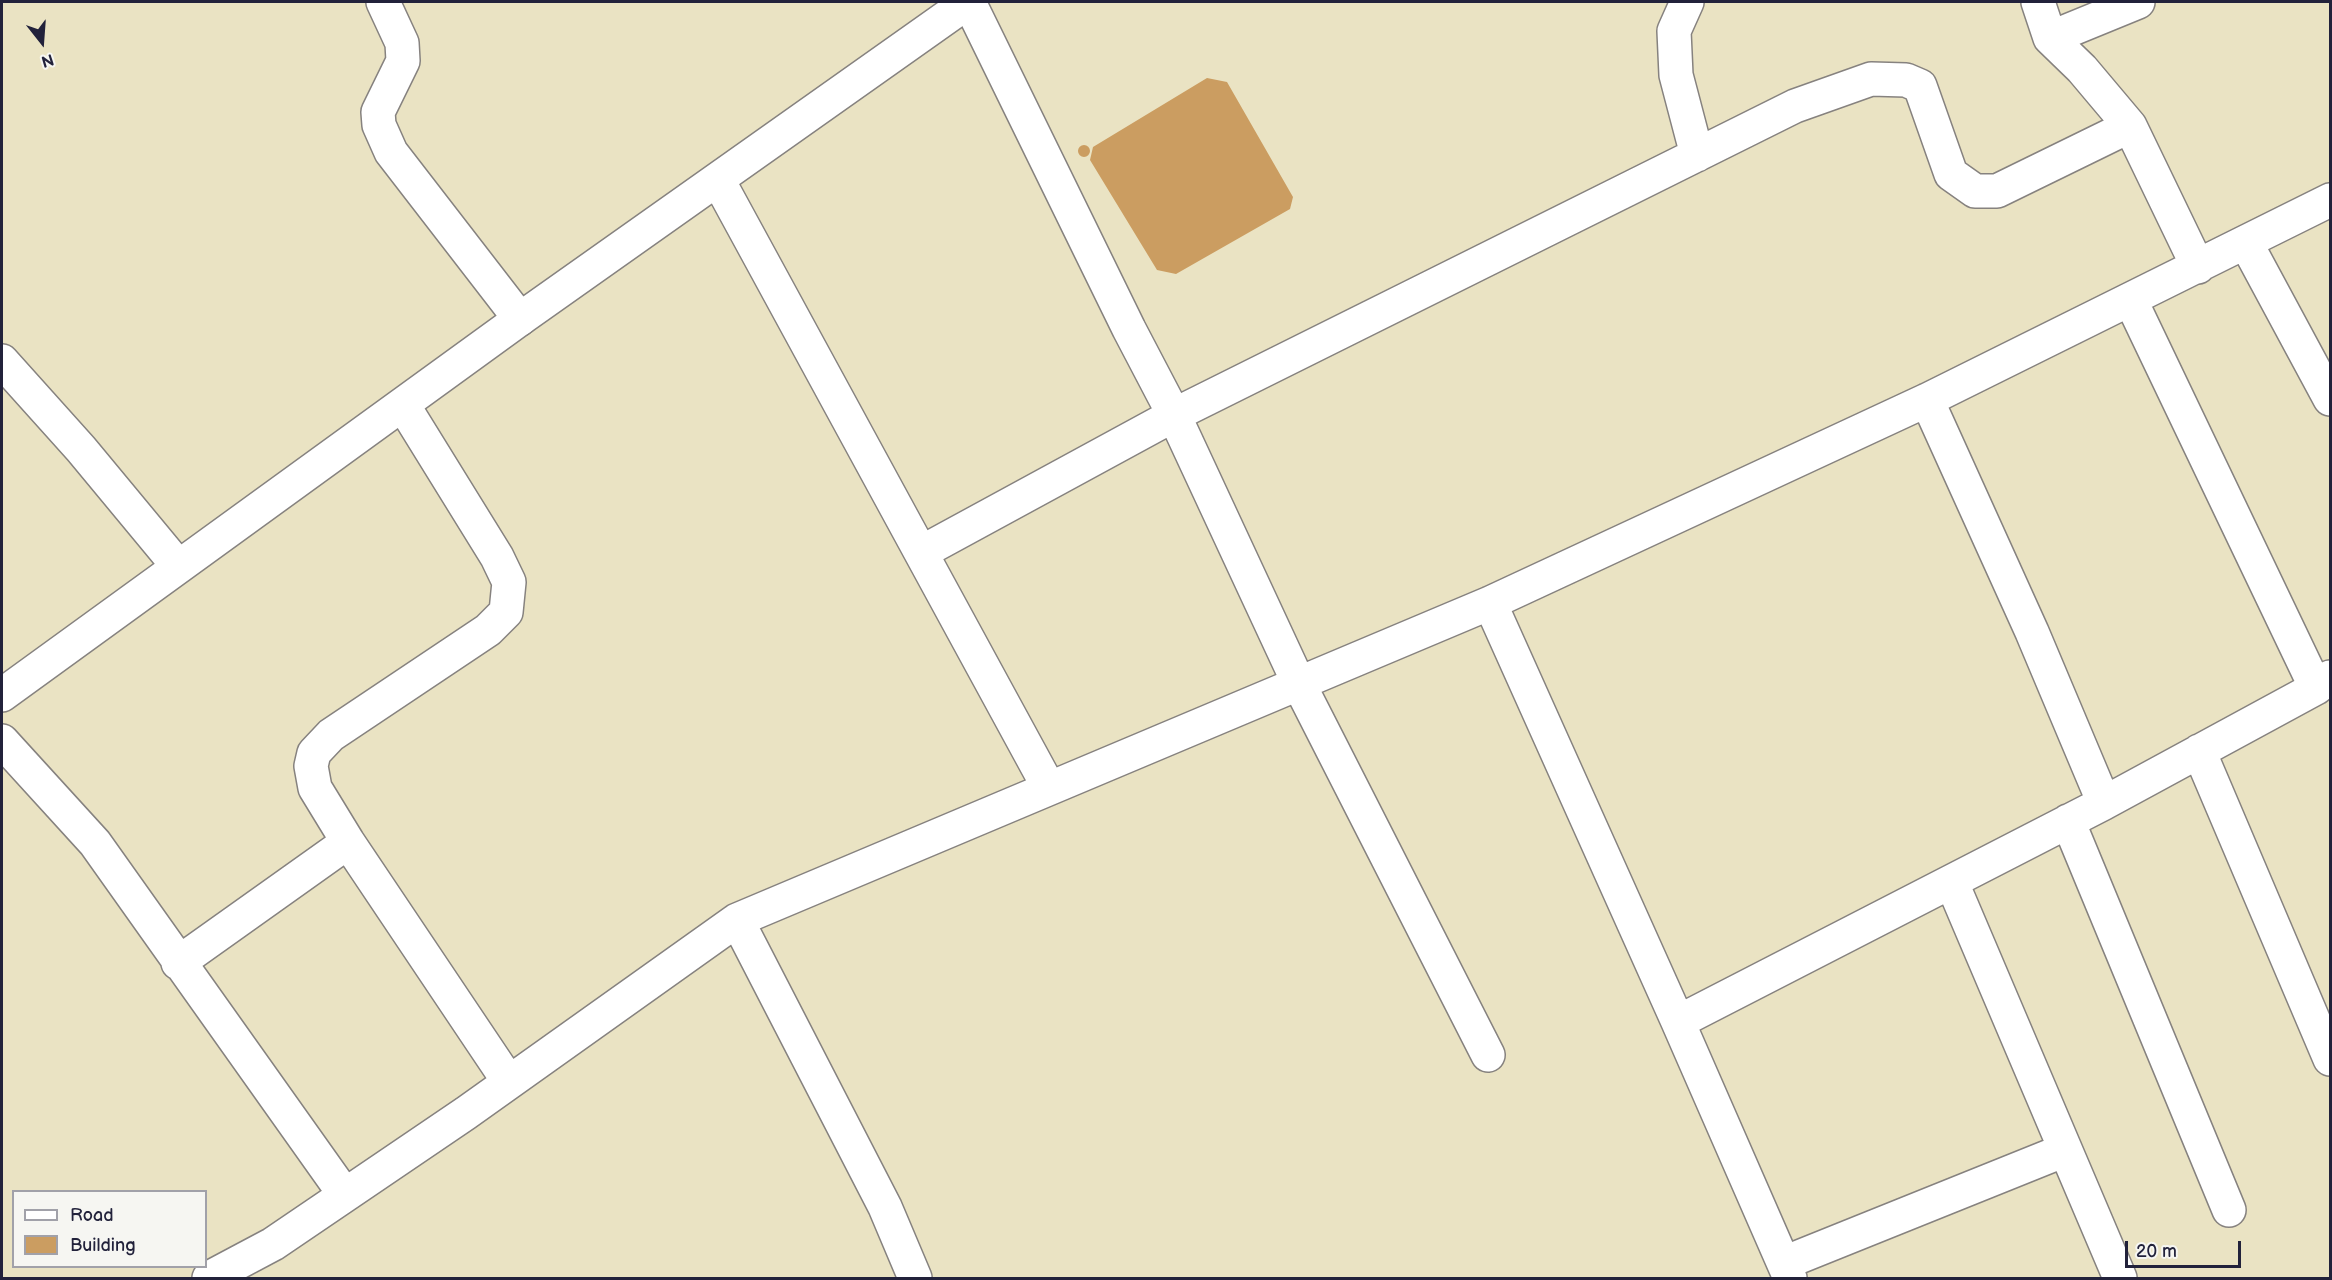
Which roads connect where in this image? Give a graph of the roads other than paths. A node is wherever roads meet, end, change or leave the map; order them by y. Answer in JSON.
{"nodes":[{"id":1,"x":383,"y":2,"type":"edge"},
{"id":2,"x":968,"y":2,"type":"edge"},
{"id":3,"x":1687,"y":2,"type":"edge"},
{"id":4,"x":2038,"y":2,"type":"edge"},
{"id":5,"x":2138,"y":2,"type":"edge"},
{"id":6,"x":2050,"y":38,"type":"junction"},
{"id":7,"x":2130,"y":126,"type":"junction"},
{"id":8,"x":1697,"y":155,"type":"junction"},
{"id":9,"x":718,"y":180,"type":"junction"},
{"id":10,"x":2331,"y":200,"type":"edge"},
{"id":11,"x":2246,"y":243,"type":"junction"},
{"id":12,"x":2198,"y":267,"type":"junction"},
{"id":13,"x":2131,"y":301,"type":"junction"},
{"id":14,"x":520,"y":319,"type":"junction"},
{"id":15,"x":2,"y":361,"type":"edge"},
{"id":16,"x":2331,"y":399,"type":"edge"},
{"id":17,"x":1927,"y":400,"type":"junction"},
{"id":18,"x":403,"y":405,"type":"junction"},
{"id":19,"x":1174,"y":414,"type":"junction"},
{"id":20,"x":922,"y":552,"type":"junction"},
{"id":21,"x":178,"y":566,"type":"junction"},
{"id":22,"x":1490,"y":603,"type":"junction"},
{"id":23,"x":2323,"y":682,"type":"edge"},
{"id":24,"x":1299,"y":684,"type":"junction"},
{"id":25,"x":2,"y":694,"type":"edge"},
{"id":26,"x":2,"y":741,"type":"edge"},
{"id":27,"x":2199,"y":751,"type":"junction"},
{"id":28,"x":1048,"y":788,"type":"junction"},
{"id":29,"x":2104,"y":803,"type":"junction"},
{"id":30,"x":2068,"y":821,"type":"junction"},
{"id":31,"x":348,"y":842,"type":"junction"},
{"id":32,"x":1952,"y":883,"type":"junction"},
{"id":33,"x":736,"y":920,"type":"junction"},
{"id":34,"x":178,"y":963,"type":"junction"},
{"id":35,"x":1678,"y":1022,"type":"junction"},
{"id":36,"x":1488,"y":1055,"type":"dead end"},
{"id":37,"x":2331,"y":1059,"type":"edge"},
{"id":38,"x":509,"y":1082,"type":"junction"},
{"id":39,"x":2065,"y":1150,"type":"junction"},
{"id":40,"x":345,"y":1195,"type":"junction"},
{"id":41,"x":2229,"y":1210,"type":"dead end"},
{"id":42,"x":1787,"y":1270,"type":"edge"},
{"id":43,"x":209,"y":1278,"type":"edge"},
{"id":44,"x":915,"y":1278,"type":"edge"},
{"id":45,"x":2120,"y":1278,"type":"edge"}],
"edges":[{"from":1,"to":14,"type":"street"},
{"from":2,"to":9,"type":"street"},
{"from":2,"to":19,"type":"street"},
{"from":3,"to":8,"type":"street"},
{"from":4,"to":6,"type":"street"},
{"from":5,"to":6,"type":"street"},
{"from":6,"to":7,"type":"street"},
{"from":7,"to":8,"type":"street"},
{"from":7,"to":12,"type":"street"},
{"from":8,"to":19,"type":"street"},
{"from":9,"to":14,"type":"street"},
{"from":9,"to":20,"type":"street"},
{"from":10,"to":11,"type":"street"},
{"from":11,"to":12,"type":"street"},
{"from":11,"to":16,"type":"street"},
{"from":12,"to":13,"type":"street"},
{"from":13,"to":17,"type":"street"},
{"from":13,"to":23,"type":"street"},
{"from":14,"to":18,"type":"street"},
{"from":15,"to":21,"type":"street"},
{"from":17,"to":22,"type":"street"},
{"from":17,"to":29,"type":"street"},
{"from":18,"to":21,"type":"street"},
{"from":18,"to":31,"type":"street"},
{"from":19,"to":20,"type":"street"},
{"from":19,"to":24,"type":"street"},
{"from":20,"to":28,"type":"street"},
{"from":21,"to":25,"type":"street"},
{"from":22,"to":24,"type":"street"},
{"from":22,"to":35,"type":"street"},
{"from":23,"to":27,"type":"street"},
{"from":24,"to":28,"type":"street"},
{"from":24,"to":36,"type":"street"},
{"from":26,"to":34,"type":"street"},
{"from":27,"to":29,"type":"street"},
{"from":27,"to":37,"type":"street"},
{"from":28,"to":33,"type":"street"},
{"from":29,"to":30,"type":"street"},
{"from":30,"to":32,"type":"street"},
{"from":30,"to":41,"type":"street"},
{"from":31,"to":34,"type":"street"},
{"from":31,"to":38,"type":"street"},
{"from":32,"to":35,"type":"street"},
{"from":32,"to":39,"type":"street"},
{"from":33,"to":38,"type":"street"},
{"from":33,"to":44,"type":"street"},
{"from":34,"to":40,"type":"street"},
{"from":35,"to":42,"type":"street"},
{"from":38,"to":40,"type":"street"},
{"from":39,"to":42,"type":"street"},
{"from":39,"to":45,"type":"street"},
{"from":40,"to":43,"type":"street"}]}
